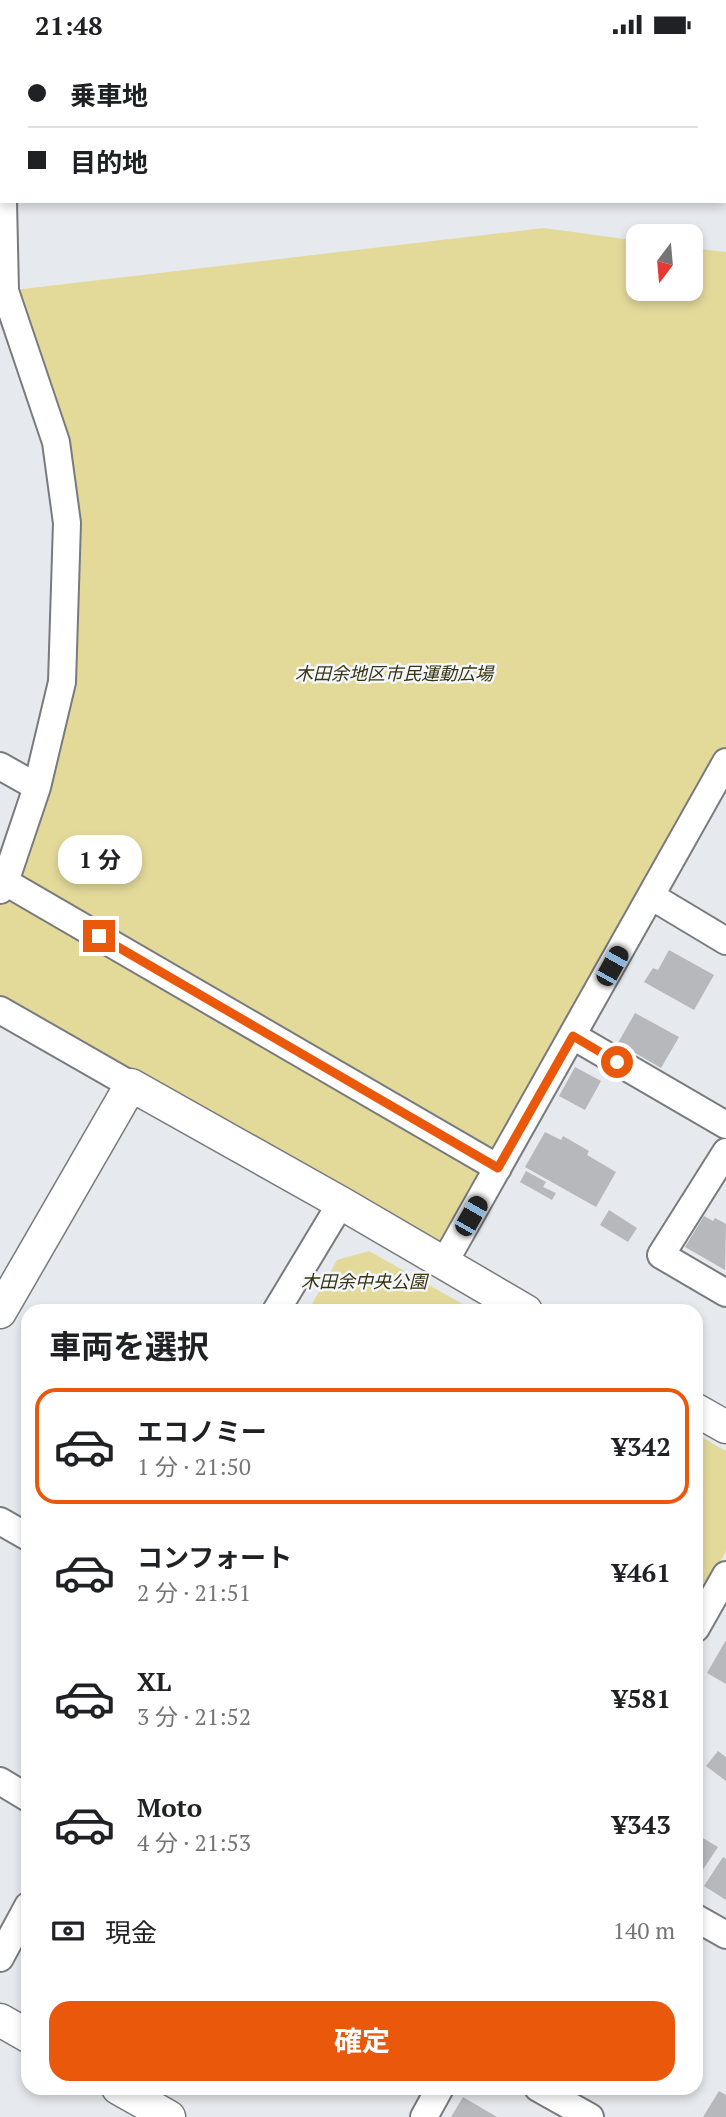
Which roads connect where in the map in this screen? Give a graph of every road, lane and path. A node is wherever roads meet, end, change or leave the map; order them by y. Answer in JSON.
{"nodes":[{"id":1,"x":3,"y":203,"type":"edge"},
{"id":2,"x":726,"y":762,"type":"edge"},
{"id":3,"x":0,"y":766,"type":"edge"},
{"id":4,"x":37,"y":787,"type":"junction"},
{"id":5,"x":2,"y":884,"type":"edge"},
{"id":6,"x":651,"y":896,"type":"junction"},
{"id":7,"x":726,"y":941,"type":"edge"},
{"id":8,"x":0,"y":1010,"type":"edge"},
{"id":9,"x":573,"y":1036,"type":"junction"},
{"id":10,"x":131,"y":1085,"type":"junction"},
{"id":11,"x":726,"y":1125,"type":"edge"},
{"id":12,"x":726,"y":1152,"type":"edge"},
{"id":13,"x":498,"y":1168,"type":"junction"},
{"id":14,"x":341,"y":1203,"type":"junction"},
{"id":15,"x":444,"y":1263,"type":"junction"},
{"id":16,"x":726,"y":1293,"type":"edge"},
{"id":17,"x":280,"y":1304,"type":"edge"},
{"id":18,"x":514,"y":1304,"type":"edge"},
{"id":19,"x":0,"y":1312,"type":"edge"},
{"id":20,"x":703,"y":1414,"type":"edge"},
{"id":21,"x":726,"y":1427,"type":"edge"},
{"id":22,"x":0,"y":1521,"type":"edge"},
{"id":23,"x":21,"y":1533,"type":"edge"},
{"id":24,"x":724,"y":1582,"type":"edge"},
{"id":25,"x":703,"y":1616,"type":"edge"},
{"id":26,"x":0,"y":1781,"type":"edge"},
{"id":27,"x":21,"y":1794,"type":"edge"},
{"id":28,"x":21,"y":1919,"type":"edge"},
{"id":29,"x":703,"y":1922,"type":"edge"},
{"id":30,"x":726,"y":1935,"type":"edge"},
{"id":31,"x":0,"y":1958,"type":"edge"},
{"id":32,"x":0,"y":2020,"type":"edge"},
{"id":33,"x":21,"y":2032,"type":"edge"},
{"id":34,"x":130,"y":2095,"type":"edge"},
{"id":35,"x":551,"y":2095,"type":"edge"},
{"id":36,"x":169,"y":2117,"type":"edge"},
{"id":37,"x":590,"y":2117,"type":"edge"}],
"edges":[{"from":1,"to":4,"type":"street"},
{"from":2,"to":6,"type":"street"},
{"from":3,"to":4,"type":"street"},
{"from":4,"to":5,"type":"street"},
{"from":5,"to":13,"type":"street"},
{"from":6,"to":7,"type":"street"},
{"from":6,"to":9,"type":"street"},
{"from":8,"to":10,"type":"street"},
{"from":9,"to":11,"type":"street"},
{"from":9,"to":13,"type":"street"},
{"from":10,"to":14,"type":"street"},
{"from":10,"to":19,"type":"street"},
{"from":12,"to":16,"type":"street"},
{"from":13,"to":15,"type":"street"},
{"from":14,"to":15,"type":"street"},
{"from":14,"to":17,"type":"street"},
{"from":15,"to":18,"type":"street"},
{"from":20,"to":21,"type":"street"},
{"from":22,"to":23,"type":"street"},
{"from":24,"to":25,"type":"street"},
{"from":26,"to":27,"type":"street"},
{"from":28,"to":31,"type":"street"},
{"from":29,"to":30,"type":"street"},
{"from":32,"to":33,"type":"street"},
{"from":34,"to":36,"type":"street"},
{"from":35,"to":37,"type":"street"}]}
